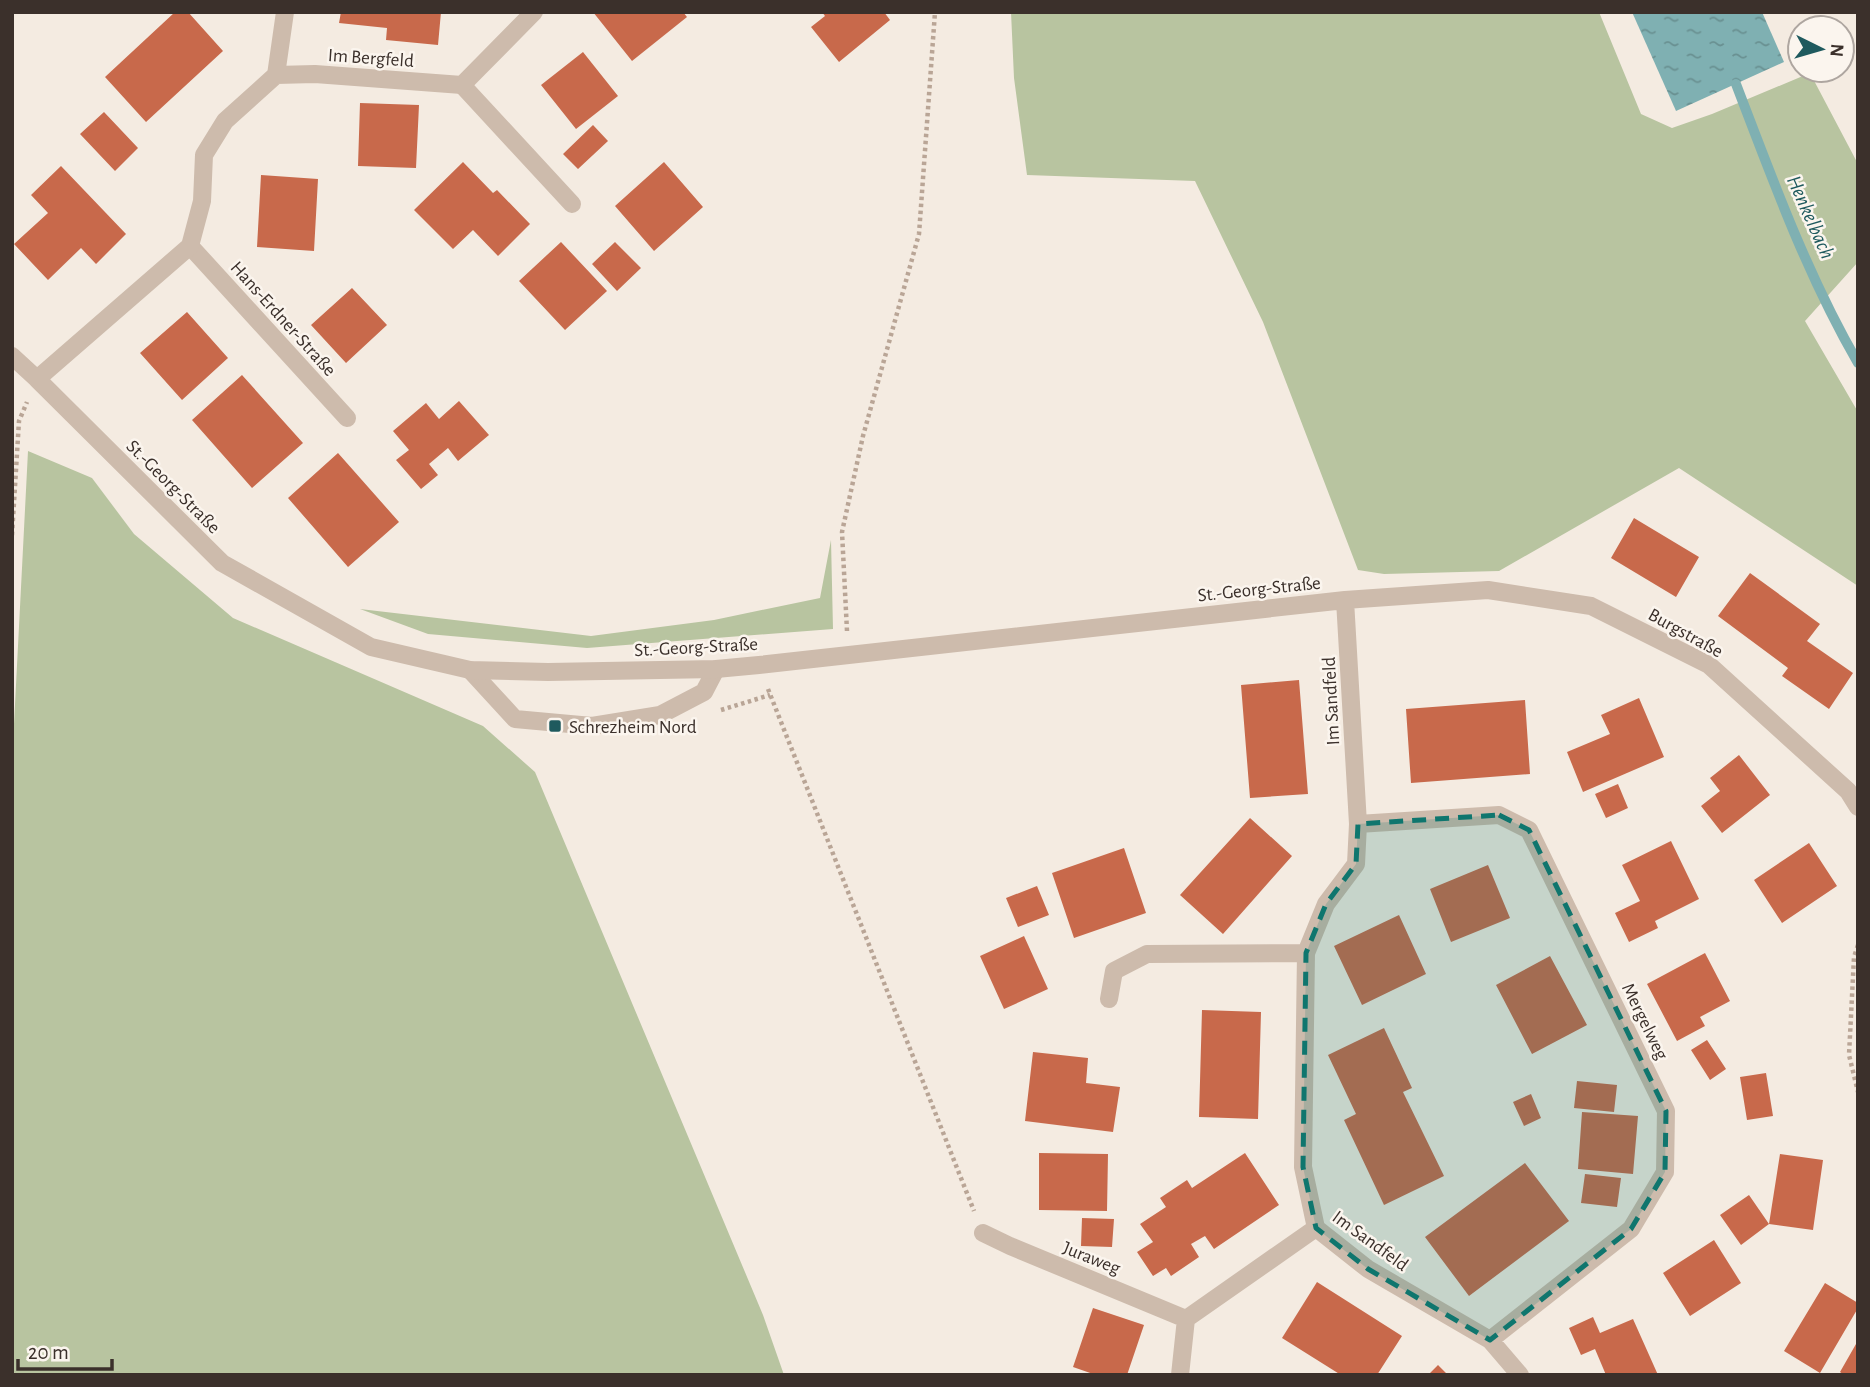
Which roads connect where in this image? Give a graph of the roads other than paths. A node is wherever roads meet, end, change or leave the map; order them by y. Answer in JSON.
{"nodes":[{"id":1,"x":285,"y":12,"type":"edge"},
{"id":2,"x":534,"y":12,"type":"edge"},
{"id":3,"x":276,"y":75,"type":"junction"},
{"id":4,"x":463,"y":85,"type":"junction"},
{"id":5,"x":572,"y":204,"type":"dead end"},
{"id":6,"x":190,"y":246,"type":"junction"},
{"id":7,"x":12,"y":356,"type":"edge"},
{"id":8,"x":37,"y":379,"type":"junction"},
{"id":9,"x":347,"y":418,"type":"dead end"},
{"id":10,"x":1488,"y":590,"type":"joint"},
{"id":11,"x":1345,"y":600,"type":"junction"},
{"id":12,"x":716,"y":668,"type":"junction"},
{"id":13,"x":470,"y":670,"type":"junction"},
{"id":14,"x":1858,"y":807,"type":"edge"},
{"id":15,"x":1358,"y":824,"type":"junction"},
{"id":16,"x":1306,"y":953,"type":"junction"},
{"id":17,"x":1109,"y":999,"type":"dead end"},
{"id":18,"x":1316,"y":1227,"type":"junction"},
{"id":19,"x":983,"y":1233,"type":"road end"},
{"id":20,"x":1186,"y":1319,"type":"junction"},
{"id":21,"x":1490,"y":1340,"type":"junction"},
{"id":22,"x":1180,"y":1375,"type":"edge"},
{"id":23,"x":1520,"y":1375,"type":"edge"}],
"edges":[{"from":1,"to":3,"type":"street"},
{"from":2,"to":4,"type":"street"},
{"from":3,"to":4,"type":"street","name":"Im Bergfeld"},
{"from":3,"to":6,"type":"street"},
{"from":4,"to":5,"type":"street"},
{"from":6,"to":8,"type":"street"},
{"from":6,"to":9,"type":"street","name":"Hans-Erdner-Straße"},
{"from":7,"to":8,"type":"street","name":"St.-Georg-Straße"},
{"from":8,"to":13,"type":"street","name":"St.-Georg-Straße"},
{"from":10,"to":11,"type":"street","name":"St.-Georg-Straße"},
{"from":10,"to":14,"type":"street","name":"Burgstraße"},
{"from":11,"to":12,"type":"street","name":"St.-Georg-Straße"},
{"from":11,"to":15,"type":"street","name":"Im Sandfeld"},
{"from":12,"to":13,"type":"street","name":"St.-Georg-Straße"},
{"from":12,"to":13,"type":"street"},
{"from":15,"to":16,"type":"street","name":"Im Sandfeld"},
{"from":15,"to":21,"type":"street","name":"Mergelweg"},
{"from":16,"to":17,"type":"street"},
{"from":16,"to":18,"type":"street","name":"Im Sandfeld"},
{"from":18,"to":20,"type":"street"},
{"from":18,"to":21,"type":"street","name":"Im Sandfeld"},
{"from":19,"to":20,"type":"street","name":"Juraweg"},
{"from":20,"to":22,"type":"street"},
{"from":21,"to":23,"type":"street","name":"Im Sandfeld"}]}
